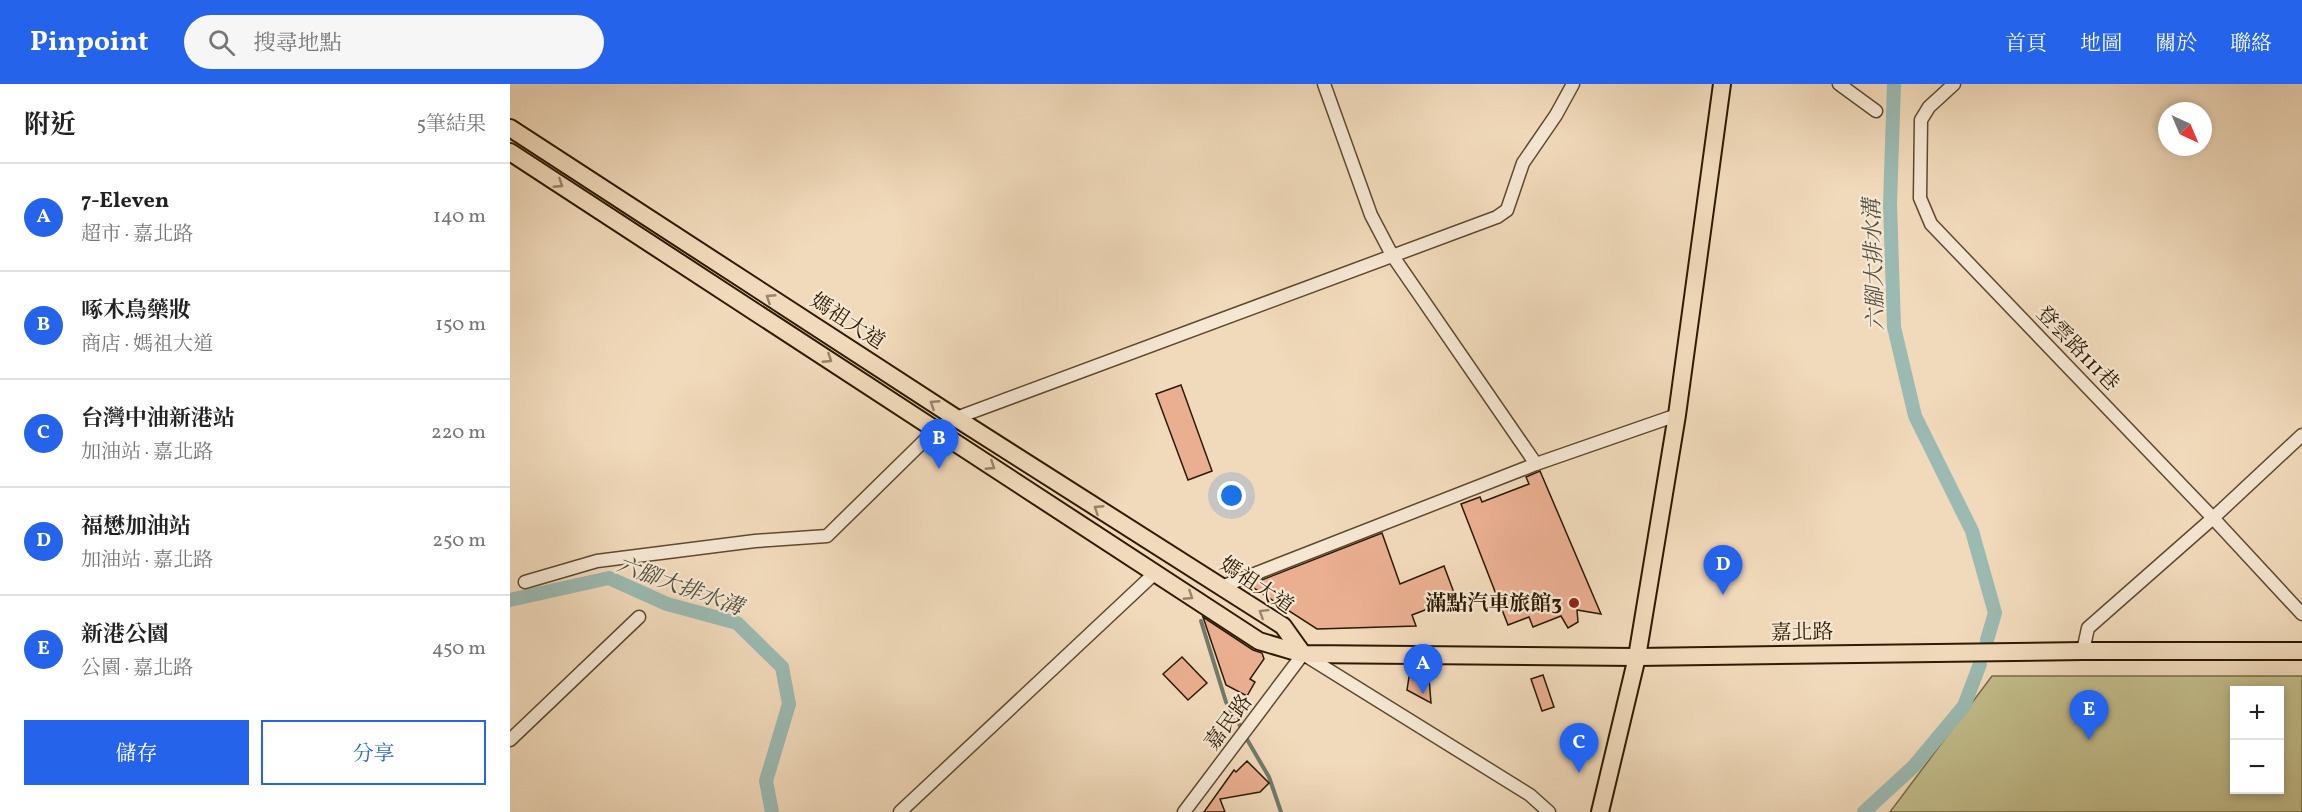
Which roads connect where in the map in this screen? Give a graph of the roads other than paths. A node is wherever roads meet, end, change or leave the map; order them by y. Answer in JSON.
{"nodes":[{"id":1,"x":1324,"y":84,"type":"edge"},
{"id":2,"x":1573,"y":84,"type":"edge"},
{"id":3,"x":1722,"y":84,"type":"edge"},
{"id":4,"x":1839,"y":84,"type":"edge"},
{"id":5,"x":1954,"y":84,"type":"edge"},
{"id":6,"x":1876,"y":111,"type":"dead end"},
{"id":7,"x":510,"y":128,"type":"edge"},
{"id":8,"x":528,"y":140,"type":"junction"},
{"id":9,"x":512,"y":156,"type":"edge"},
{"id":10,"x":1392,"y":255,"type":"junction"},
{"id":11,"x":1677,"y":415,"type":"junction"},
{"id":12,"x":956,"y":418,"type":"junction"},
{"id":13,"x":936,"y":429,"type":"junction"},
{"id":14,"x":2302,"y":435,"type":"edge"},
{"id":15,"x":1536,"y":464,"type":"junction"},
{"id":16,"x":2213,"y":518,"type":"junction"},
{"id":17,"x":1155,"y":573,"type":"junction"},
{"id":18,"x":525,"y":582,"type":"dead end"},
{"id":19,"x":1221,"y":587,"type":"junction"},
{"id":20,"x":2302,"y":614,"type":"edge"},
{"id":21,"x":639,"y":617,"type":"dead end"},
{"id":22,"x":2083,"y":651,"type":"junction"},
{"id":23,"x":2302,"y":651,"type":"edge"},
{"id":24,"x":1303,"y":654,"type":"junction"},
{"id":25,"x":1637,"y":657,"type":"junction"},
{"id":26,"x":510,"y":740,"type":"edge"},
{"id":27,"x":900,"y":812,"type":"edge"},
{"id":28,"x":1184,"y":812,"type":"edge"},
{"id":29,"x":1549,"y":812,"type":"edge"},
{"id":30,"x":1599,"y":812,"type":"edge"}],
"edges":[{"from":1,"to":10,"type":"street"},
{"from":2,"to":10,"type":"street"},
{"from":3,"to":11,"type":"main road"},
{"from":4,"to":6,"type":"street"},
{"from":5,"to":16,"type":"street","name":"登雲路111巷"},
{"from":7,"to":8,"type":"main road","name":"媽祖大道"},
{"from":8,"to":9,"type":"street"},
{"from":12,"to":8,"type":"main road","name":"媽祖大道","one_way":true},
{"from":9,"to":13,"type":"main road","name":"媽祖大道","one_way":true},
{"from":10,"to":12,"type":"street"},
{"from":10,"to":15,"type":"street"},
{"from":11,"to":15,"type":"street"},
{"from":11,"to":25,"type":"main road"},
{"from":12,"to":13,"type":"street"},
{"from":19,"to":12,"type":"main road","name":"媽祖大道","one_way":true},
{"from":13,"to":17,"type":"main road","name":"媽祖大道","one_way":true},
{"from":13,"to":18,"type":"street"},
{"from":14,"to":16,"type":"street"},
{"from":15,"to":19,"type":"street"},
{"from":16,"to":20,"type":"street","name":"登雲路111巷"},
{"from":16,"to":22,"type":"street"},
{"from":17,"to":24,"type":"main road","name":"媽祖大道","one_way":true},
{"from":17,"to":27,"type":"street"},
{"from":24,"to":19,"type":"main road","name":"媽祖大道","one_way":true},
{"from":21,"to":26,"type":"street"},
{"from":22,"to":23,"type":"main road","name":"嘉北路"},
{"from":22,"to":25,"type":"main road","name":"嘉北路"},
{"from":24,"to":25,"type":"main road","name":"嘉北路"},
{"from":24,"to":28,"type":"street","name":"嘉民路"},
{"from":24,"to":29,"type":"street"},
{"from":25,"to":30,"type":"main road"}]}
